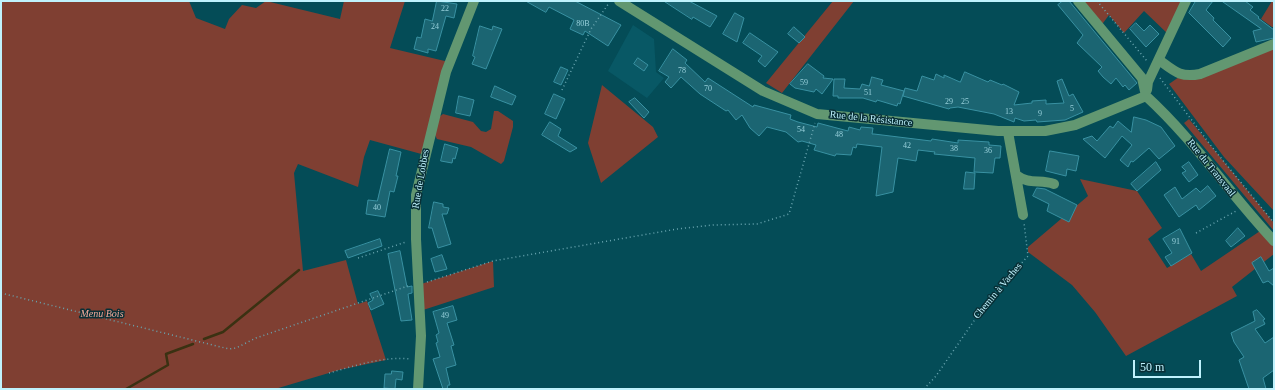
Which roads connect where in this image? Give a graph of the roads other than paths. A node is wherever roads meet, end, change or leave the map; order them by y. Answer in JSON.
{"nodes":[{"id":1,"x":474,"y":1,"type":"edge"},
{"id":2,"x":619,"y":1,"type":"edge"},
{"id":3,"x":1078,"y":1,"type":"edge"},
{"id":4,"x":1186,"y":1,"type":"edge"},
{"id":5,"x":1274,"y":44,"type":"edge"},
{"id":6,"x":1159,"y":60,"type":"junction"},
{"id":7,"x":1146,"y":96,"type":"junction"},
{"id":8,"x":1008,"y":132,"type":"junction"},
{"id":9,"x":1016,"y":175,"type":"junction"},
{"id":10,"x":1054,"y":184,"type":"dead end"},
{"id":11,"x":1023,"y":215,"type":"road end"},
{"id":12,"x":1274,"y":241,"type":"edge"},
{"id":13,"x":418,"y":389,"type":"edge"}],
"edges":[{"from":1,"to":13,"type":"street","name":"Rue de Lobbes"},
{"from":2,"to":8,"type":"street","name":"Rue de la Résistance"},
{"from":3,"to":7,"type":"street"},
{"from":4,"to":6,"type":"street"},
{"from":5,"to":6,"type":"street"},
{"from":6,"to":7,"type":"street"},
{"from":7,"to":8,"type":"street","name":"Rue de la Résistance"},
{"from":7,"to":12,"type":"street","name":"Rue du Transvaal"},
{"from":8,"to":9,"type":"street"},
{"from":9,"to":10,"type":"street"},
{"from":9,"to":11,"type":"street"}]}
